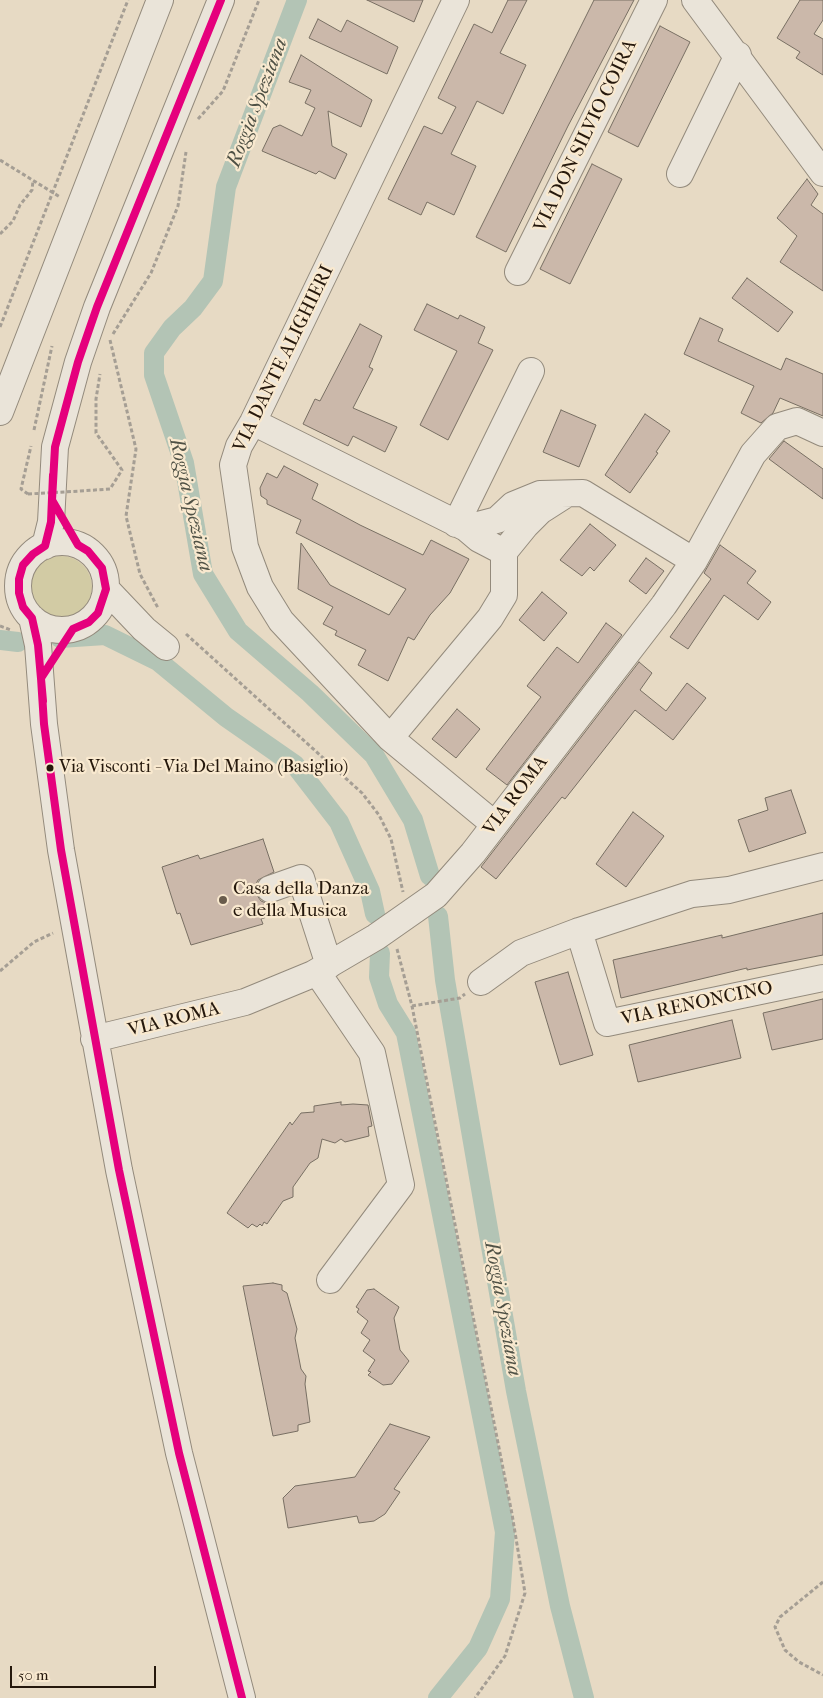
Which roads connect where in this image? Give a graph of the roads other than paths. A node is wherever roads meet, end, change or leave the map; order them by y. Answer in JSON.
{"nodes":[{"id":1,"x":160,"y":0,"type":"edge"},
{"id":2,"x":221,"y":0,"type":"edge"},
{"id":3,"x":456,"y":0,"type":"edge"},
{"id":4,"x":654,"y":0,"type":"edge"},
{"id":5,"x":695,"y":0,"type":"edge"},
{"id":6,"x":738,"y":55,"type":"junction"},
{"id":7,"x":823,"y":173,"type":"edge"},
{"id":8,"x":680,"y":174,"type":"dead end"},
{"id":9,"x":518,"y":272,"type":"dead end"},
{"id":10,"x":532,"y":371,"type":"dead end"},
{"id":11,"x":0,"y":412,"type":"edge"},
{"id":12,"x":253,"y":422,"type":"junction"},
{"id":13,"x":823,"y":433,"type":"edge"},
{"id":14,"x":566,"y":495,"type":"junction"},
{"id":15,"x":40,"y":497,"type":"junction"},
{"id":16,"x":461,"y":526,"type":"junction"},
{"id":17,"x":78,"y":545,"type":"junction"},
{"id":18,"x":45,"y":546,"type":"junction"},
{"id":19,"x":504,"y":552,"type":"junction"},
{"id":20,"x":694,"y":561,"type":"junction"},
{"id":21,"x":23,"y":565,"type":"junction"},
{"id":22,"x":0,"y":584,"type":"edge"},
{"id":23,"x":106,"y":589,"type":"junction"},
{"id":24,"x":18,"y":609,"type":"edge"},
{"id":25,"x":81,"y":625,"type":"junction"},
{"id":26,"x":144,"y":629,"type":"junction"},
{"id":27,"x":166,"y":647,"type":"dead end"},
{"id":28,"x":42,"y":678,"type":"junction"},
{"id":29,"x":390,"y":738,"type":"junction"},
{"id":30,"x":494,"y":824,"type":"junction"},
{"id":31,"x":823,"y":866,"type":"edge"},
{"id":32,"x":270,"y":889,"type":"dead end"},
{"id":33,"x":579,"y":931,"type":"junction"},
{"id":34,"x":323,"y":968,"type":"junction"},
{"id":35,"x":823,"y":978,"type":"edge"},
{"id":36,"x":481,"y":982,"type":"dead end"},
{"id":37,"x":94,"y":1039,"type":"junction"},
{"id":38,"x":330,"y":1280,"type":"dead end"},
{"id":39,"x":242,"y":1698,"type":"edge"}],
"edges":[{"from":1,"to":11,"type":"street"},
{"from":2,"to":15,"type":"street"},
{"from":3,"to":12,"type":"street","name":"VIA DANTE ALIGHIERI"},
{"from":4,"to":9,"type":"street","name":"VIA DON SILVIO COIRA"},
{"from":5,"to":6,"type":"street"},
{"from":6,"to":7,"type":"street"},
{"from":6,"to":8,"type":"street"},
{"from":10,"to":16,"type":"street"},
{"from":12,"to":16,"type":"street"},
{"from":12,"to":29,"type":"street","name":"VIA DANTE ALIGHIERI"},
{"from":13,"to":20,"type":"street","name":"VIA ROMA"},
{"from":14,"to":16,"type":"street"},
{"from":14,"to":19,"type":"street"},
{"from":14,"to":20,"type":"street"},
{"from":15,"to":17,"type":"street"},
{"from":15,"to":18,"type":"street"},
{"from":16,"to":19,"type":"street"},
{"from":17,"to":18,"type":"street"},
{"from":17,"to":23,"type":"street"},
{"from":18,"to":21,"type":"street"},
{"from":19,"to":29,"type":"street"},
{"from":20,"to":30,"type":"street","name":"VIA ROMA"},
{"from":21,"to":22,"type":"street"},
{"from":21,"to":24,"type":"street"},
{"from":23,"to":25,"type":"street"},
{"from":23,"to":26,"type":"street"},
{"from":24,"to":25,"type":"street"},
{"from":24,"to":28,"type":"street"},
{"from":25,"to":26,"type":"street"},
{"from":25,"to":28,"type":"street"},
{"from":26,"to":27,"type":"street"},
{"from":28,"to":37,"type":"street"},
{"from":29,"to":30,"type":"street","name":"VIA DANTE ALIGHIERI"},
{"from":30,"to":34,"type":"street","name":"VIA ROMA"},
{"from":31,"to":33,"type":"street"},
{"from":32,"to":34,"type":"street"},
{"from":33,"to":35,"type":"street","name":"VIA RENONCINO"},
{"from":33,"to":36,"type":"street"},
{"from":34,"to":37,"type":"street","name":"VIA ROMA"},
{"from":34,"to":38,"type":"street"},
{"from":37,"to":39,"type":"street"}]}
